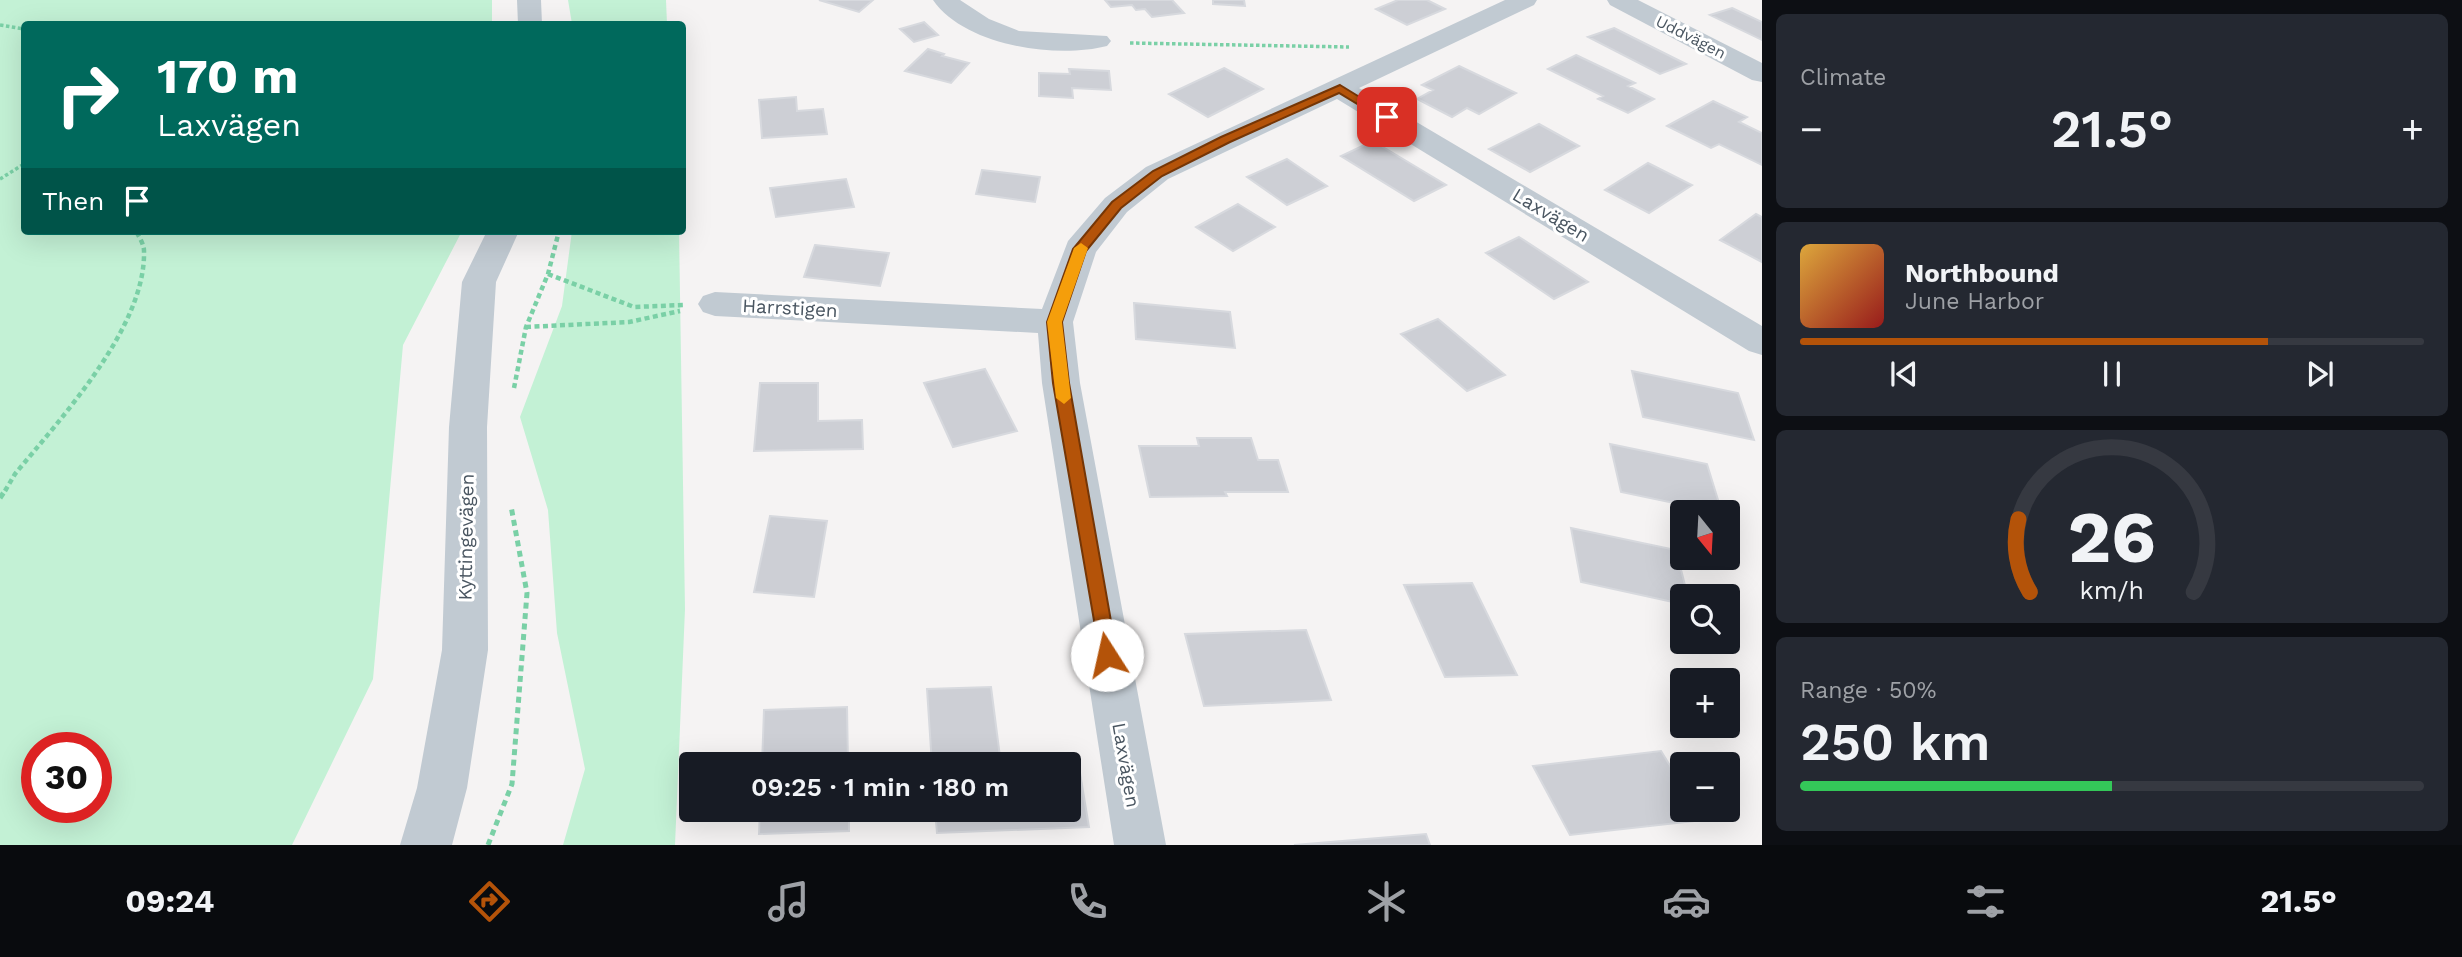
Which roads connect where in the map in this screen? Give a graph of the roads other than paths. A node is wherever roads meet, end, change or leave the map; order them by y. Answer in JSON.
{"nodes":[{"id":1,"x":529,"y":0,"type":"edge"},
{"id":2,"x":945,"y":0,"type":"edge"},
{"id":3,"x":1525,"y":0,"type":"edge"},
{"id":4,"x":1619,"y":0,"type":"edge"},
{"id":5,"x":530,"y":21,"type":"edge"},
{"id":6,"x":1098,"y":41,"type":"road end"},
{"id":7,"x":1762,"y":74,"type":"edge"},
{"id":8,"x":1340,"y":89,"type":"junction"},
{"id":9,"x":501,"y":235,"type":"edge"},
{"id":10,"x":715,"y":304,"type":"road end"},
{"id":11,"x":1055,"y":322,"type":"junction"},
{"id":12,"x":1762,"y":342,"type":"edge"},
{"id":13,"x":426,"y":845,"type":"edge"},
{"id":14,"x":1140,"y":845,"type":"edge"}],
"edges":[{"from":1,"to":5,"type":"street"},
{"from":2,"to":6,"type":"street"},
{"from":3,"to":8,"type":"street","name":"Laxvägen"},
{"from":4,"to":7,"type":"street","name":"Uddvägen"},
{"from":8,"to":11,"type":"street","name":"Laxvägen"},
{"from":8,"to":12,"type":"street","name":"Laxvägen"},
{"from":9,"to":13,"type":"street","name":"Kyttingevägen"},
{"from":10,"to":11,"type":"street","name":"Harrstigen"},
{"from":11,"to":14,"type":"street","name":"Laxvägen"}]}
